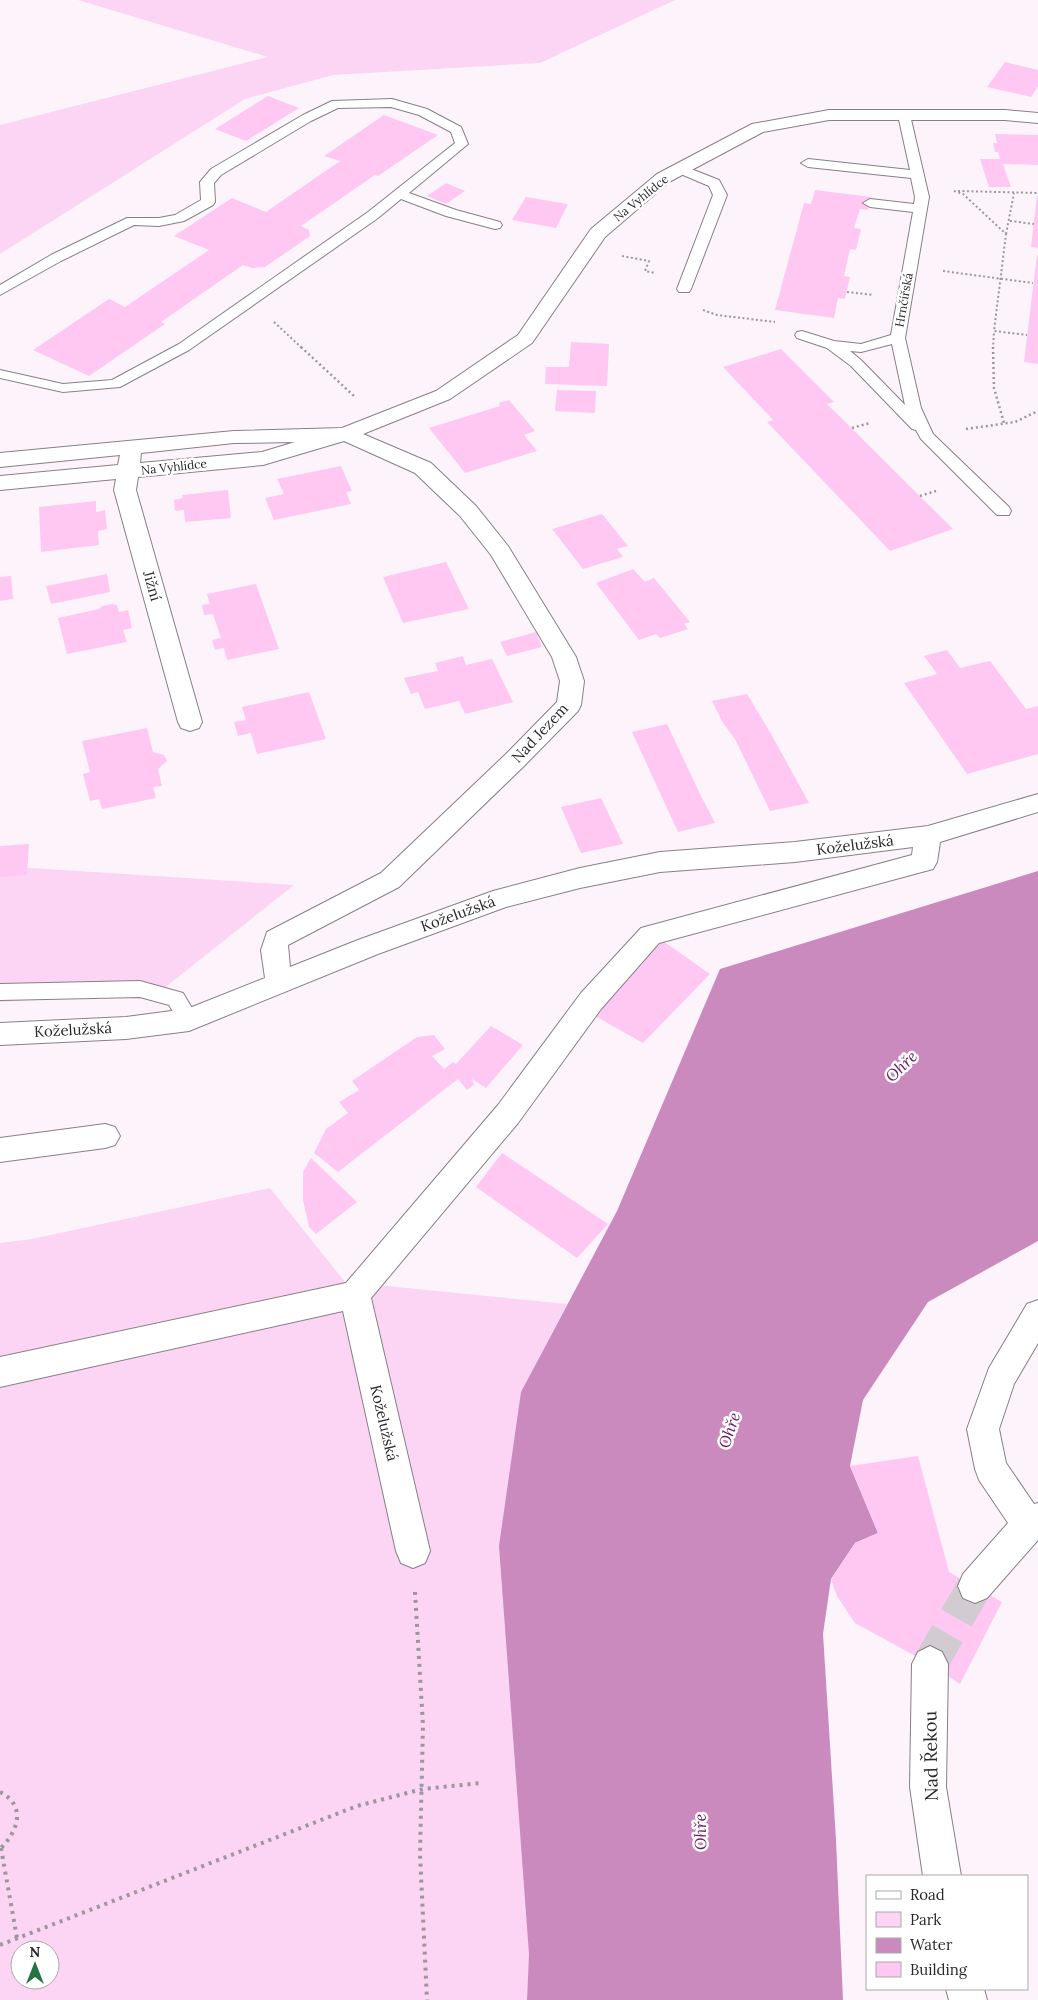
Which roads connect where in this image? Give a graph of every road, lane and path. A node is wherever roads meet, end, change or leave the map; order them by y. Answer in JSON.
{"nodes":[{"id":1,"x":904,"y":115,"type":"junction"},
{"id":2,"x":1038,"y":118,"type":"edge"},
{"id":3,"x":808,"y":162,"type":"dead end"},
{"id":4,"x":681,"y":168,"type":"junction"},
{"id":5,"x":917,"y":175,"type":"junction"},
{"id":6,"x":955,"y":191,"type":"junction"},
{"id":7,"x":1014,"y":193,"type":"junction"},
{"id":8,"x":1038,"y":193,"type":"edge"},
{"id":9,"x":400,"y":194,"type":"junction"},
{"id":10,"x":870,"y":203,"type":"dead end"},
{"id":11,"x":920,"y":209,"type":"junction"},
{"id":12,"x":1010,"y":221,"type":"junction"},
{"id":13,"x":1034,"y":224,"type":"dead end"},
{"id":14,"x":495,"y":225,"type":"dead end"},
{"id":15,"x":1006,"y":234,"type":"junction"},
{"id":16,"x":586,"y":250,"type":"junction"},
{"id":17,"x":910,"y":266,"type":"junction"},
{"id":18,"x":1000,"y":279,"type":"junction"},
{"id":19,"x":1033,"y":284,"type":"dead end"},
{"id":20,"x":684,"y":289,"type":"junction"},
{"id":21,"x":0,"y":291,"type":"edge"},
{"id":22,"x":257,"y":296,"type":"junction"},
{"id":23,"x":780,"y":322,"type":"dead end"},
{"id":24,"x":994,"y":331,"type":"junction"},
{"id":25,"x":802,"y":335,"type":"dead end"},
{"id":26,"x":1027,"y":335,"type":"dead end"},
{"id":27,"x":898,"y":338,"type":"junction"},
{"id":28,"x":832,"y":345,"type":"junction"},
{"id":29,"x":0,"y":374,"type":"edge"},
{"id":30,"x":1038,"y":412,"type":"edge"},
{"id":31,"x":380,"y":420,"type":"junction"},
{"id":32,"x":345,"y":434,"type":"junction"},
{"id":33,"x":924,"y":434,"type":"junction"},
{"id":34,"x":132,"y":448,"type":"junction"},
{"id":35,"x":0,"y":460,"type":"edge"},
{"id":36,"x":127,"y":472,"type":"junction"},
{"id":37,"x":0,"y":483,"type":"edge"},
{"id":38,"x":1003,"y":511,"type":"dead end"},
{"id":39,"x":190,"y":722,"type":"dead end"},
{"id":40,"x":1038,"y":803,"type":"edge"},
{"id":41,"x":928,"y":836,"type":"junction"},
{"id":42,"x":279,"y":983,"type":"junction"},
{"id":43,"x":0,"y":992,"type":"edge"},
{"id":44,"x":189,"y":1020,"type":"junction"},
{"id":45,"x":0,"y":1034,"type":"edge"},
{"id":46,"x":105,"y":1136,"type":"dead end"},
{"id":47,"x":0,"y":1150,"type":"edge"},
{"id":48,"x":356,"y":1294,"type":"junction"},
{"id":49,"x":1038,"y":1314,"type":"edge"},
{"id":50,"x":0,"y":1372,"type":"edge"},
{"id":51,"x":1034,"y":1522,"type":"edge"},
{"id":52,"x":413,"y":1551,"type":"joint"},
{"id":53,"x":975,"y":1586,"type":"tunnel mouth"},
{"id":54,"x":930,"y":1664,"type":"tunnel mouth"},
{"id":55,"x":481,"y":1783,"type":"dead end"},
{"id":56,"x":423,"y":1789,"type":"junction"},
{"id":57,"x":0,"y":1792,"type":"edge"},
{"id":58,"x":0,"y":1848,"type":"edge"},
{"id":59,"x":942,"y":1875,"type":"edge"},
{"id":60,"x":17,"y":1938,"type":"junction"},
{"id":61,"x":0,"y":1944,"type":"edge"},
{"id":62,"x":427,"y":2000,"type":"edge"}],
"edges":[{"from":1,"to":2,"type":"street","name":"Na Vyhlídce"},
{"from":1,"to":4,"type":"street","name":"Na Vyhlídce"},
{"from":1,"to":5,"type":"lane","name":"Hrnčířská"},
{"from":3,"to":5,"type":"lane"},
{"from":4,"to":16,"type":"street","name":"Na Vyhlídce"},
{"from":4,"to":20,"type":"lane"},
{"from":5,"to":6,"type":"path"},
{"from":5,"to":11,"type":"lane","name":"Hrnčířská"},
{"from":6,"to":7,"type":"path"},
{"from":6,"to":15,"type":"path"},
{"from":7,"to":8,"type":"path"},
{"from":7,"to":12,"type":"path"},
{"from":9,"to":14,"type":"lane"},
{"from":9,"to":21,"type":"lane"},
{"from":9,"to":22,"type":"lane"},
{"from":10,"to":11,"type":"lane"},
{"from":11,"to":17,"type":"lane","name":"Hrnčířská"},
{"from":12,"to":13,"type":"path"},
{"from":12,"to":15,"type":"path"},
{"from":15,"to":18,"type":"path"},
{"from":16,"to":20,"type":"path"},
{"from":16,"to":31,"type":"street","name":"Na Vyhlídce"},
{"from":17,"to":18,"type":"path"},
{"from":17,"to":27,"type":"lane","name":"Hrnčířská"},
{"from":18,"to":19,"type":"path"},
{"from":18,"to":24,"type":"path"},
{"from":20,"to":23,"type":"path"},
{"from":22,"to":29,"type":"lane"},
{"from":22,"to":31,"type":"path"},
{"from":24,"to":26,"type":"path"},
{"from":24,"to":30,"type":"path"},
{"from":25,"to":28,"type":"lane"},
{"from":27,"to":28,"type":"lane"},
{"from":27,"to":33,"type":"lane","name":"Hrnčířská"},
{"from":28,"to":33,"type":"lane"},
{"from":31,"to":32,"type":"street","name":"Na Vyhlídce"},
{"from":32,"to":34,"type":"street","name":"Na Vyhlídce"},
{"from":32,"to":36,"type":"street","name":"Na Vyhlídce"},
{"from":32,"to":42,"type":"street","name":"Nad Jezem"},
{"from":33,"to":38,"type":"lane","name":"Hrnčířská"},
{"from":34,"to":35,"type":"street","name":"Na Vyhlídce"},
{"from":34,"to":36,"type":"street","name":"Jižní"},
{"from":36,"to":37,"type":"street","name":"Na Vyhlídce"},
{"from":36,"to":39,"type":"street","name":"Jižní"},
{"from":40,"to":41,"type":"street","name":"Koželužská"},
{"from":41,"to":42,"type":"street","name":"Koželužská"},
{"from":41,"to":48,"type":"street","name":"Koželužská"},
{"from":42,"to":44,"type":"street","name":"Koželužská"},
{"from":43,"to":44,"type":"lane"},
{"from":44,"to":45,"type":"street","name":"Koželužská"},
{"from":46,"to":47,"type":"street"},
{"from":48,"to":50,"type":"street"},
{"from":48,"to":52,"type":"street","name":"Koželužská"},
{"from":49,"to":51,"type":"street"},
{"from":51,"to":53,"type":"street"},
{"from":52,"to":56,"type":"path"},
{"from":54,"to":59,"type":"street","name":"Nad Řekou"},
{"from":55,"to":56,"type":"path"},
{"from":56,"to":60,"type":"path"},
{"from":56,"to":62,"type":"path"},
{"from":57,"to":58,"type":"path"},
{"from":58,"to":60,"type":"path"},
{"from":60,"to":61,"type":"path"}]}
